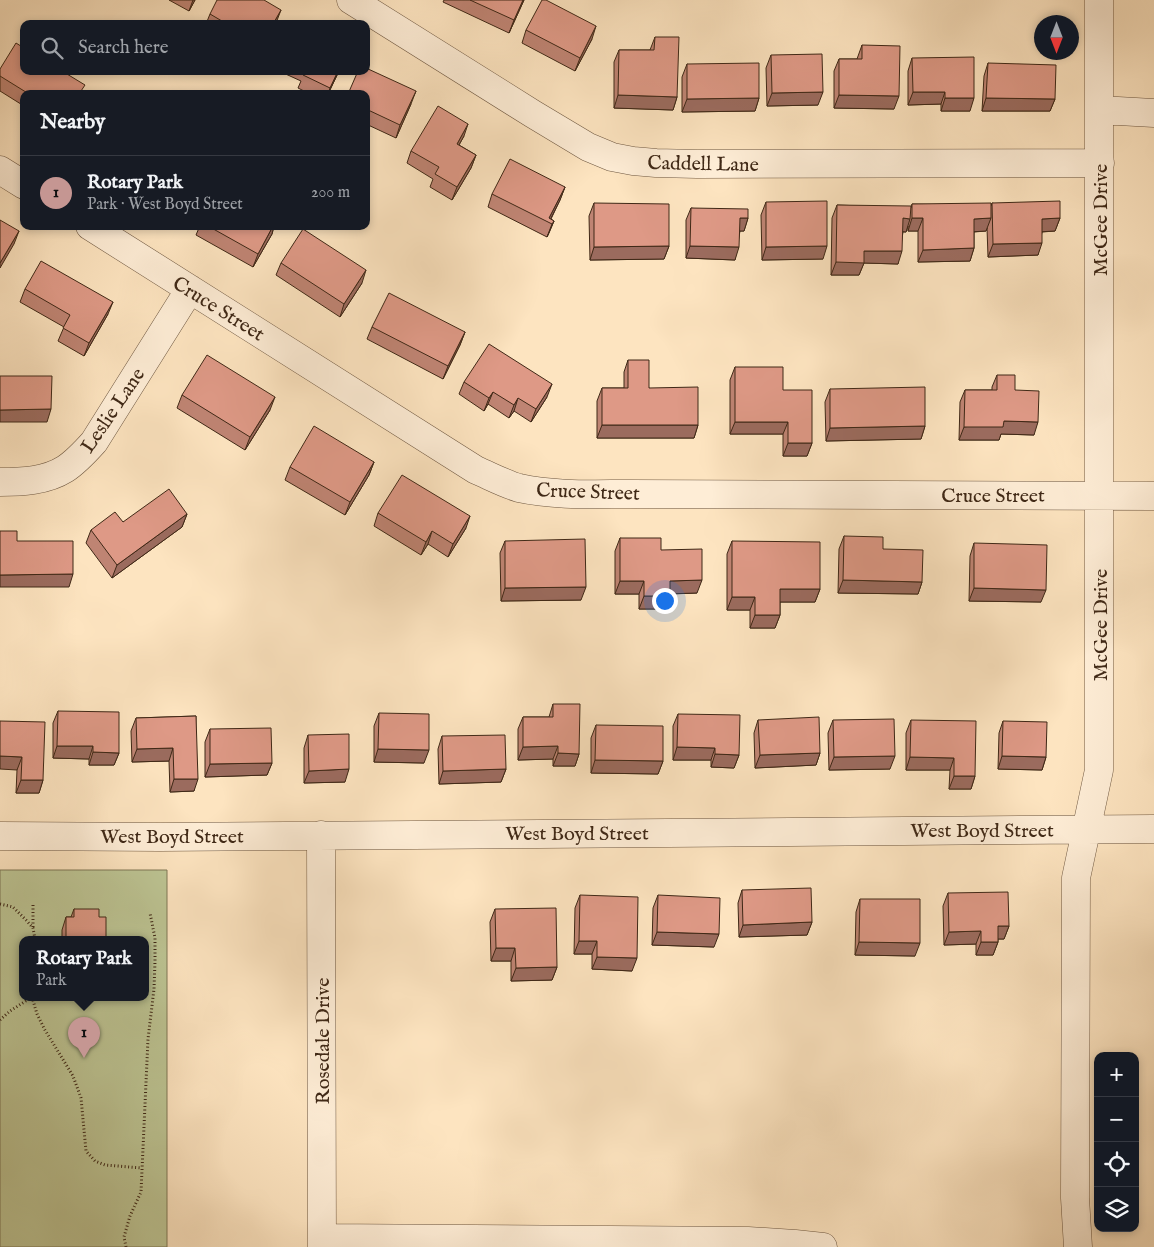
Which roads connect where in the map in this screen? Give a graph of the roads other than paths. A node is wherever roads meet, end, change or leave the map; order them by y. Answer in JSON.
{"nodes":[{"id":1,"x":351,"y":0,"type":"edge"},
{"id":2,"x":1099,"y":0,"type":"edge"},
{"id":3,"x":1100,"y":110,"type":"junction"},
{"id":4,"x":1154,"y":113,"type":"edge"},
{"id":5,"x":1100,"y":163,"type":"junction"},
{"id":6,"x":0,"y":170,"type":"edge"},
{"id":7,"x":20,"y":182,"type":"edge"},
{"id":8,"x":96,"y":230,"type":"edge"},
{"id":9,"x":190,"y":289,"type":"junction"},
{"id":10,"x":0,"y":482,"type":"edge"},
{"id":11,"x":1100,"y":496,"type":"junction"},
{"id":12,"x":1154,"y":496,"type":"edge"},
{"id":13,"x":1087,"y":829,"type":"junction"},
{"id":14,"x":1154,"y":829,"type":"edge"},
{"id":15,"x":321,"y":835,"type":"junction"},
{"id":16,"x":0,"y":836,"type":"edge"},
{"id":17,"x":322,"y":1242,"type":"edge"},
{"id":18,"x":823,"y":1247,"type":"edge"},
{"id":19,"x":1078,"y":1247,"type":"edge"}],
"edges":[{"from":1,"to":5,"type":"street","name":"Caddell Lane"},
{"from":2,"to":3,"type":"street","name":"McGee Drive"},
{"from":3,"to":4,"type":"street"},
{"from":3,"to":5,"type":"street","name":"McGee Drive"},
{"from":5,"to":11,"type":"street","name":"McGee Drive"},
{"from":6,"to":7,"type":"street"},
{"from":8,"to":9,"type":"street","name":"Cruce Street"},
{"from":9,"to":10,"type":"street","name":"Leslie Lane"},
{"from":9,"to":11,"type":"street","name":"Cruce Street"},
{"from":11,"to":12,"type":"street","name":"Cruce Street"},
{"from":11,"to":13,"type":"street","name":"McGee Drive"},
{"from":13,"to":14,"type":"street","name":"West Boyd Street"},
{"from":13,"to":15,"type":"street","name":"West Boyd Street"},
{"from":13,"to":19,"type":"street","name":"McGee Drive"},
{"from":15,"to":16,"type":"street","name":"West Boyd Street"},
{"from":15,"to":17,"type":"street","name":"Rosedale Drive"},
{"from":17,"to":18,"type":"street"}]}
